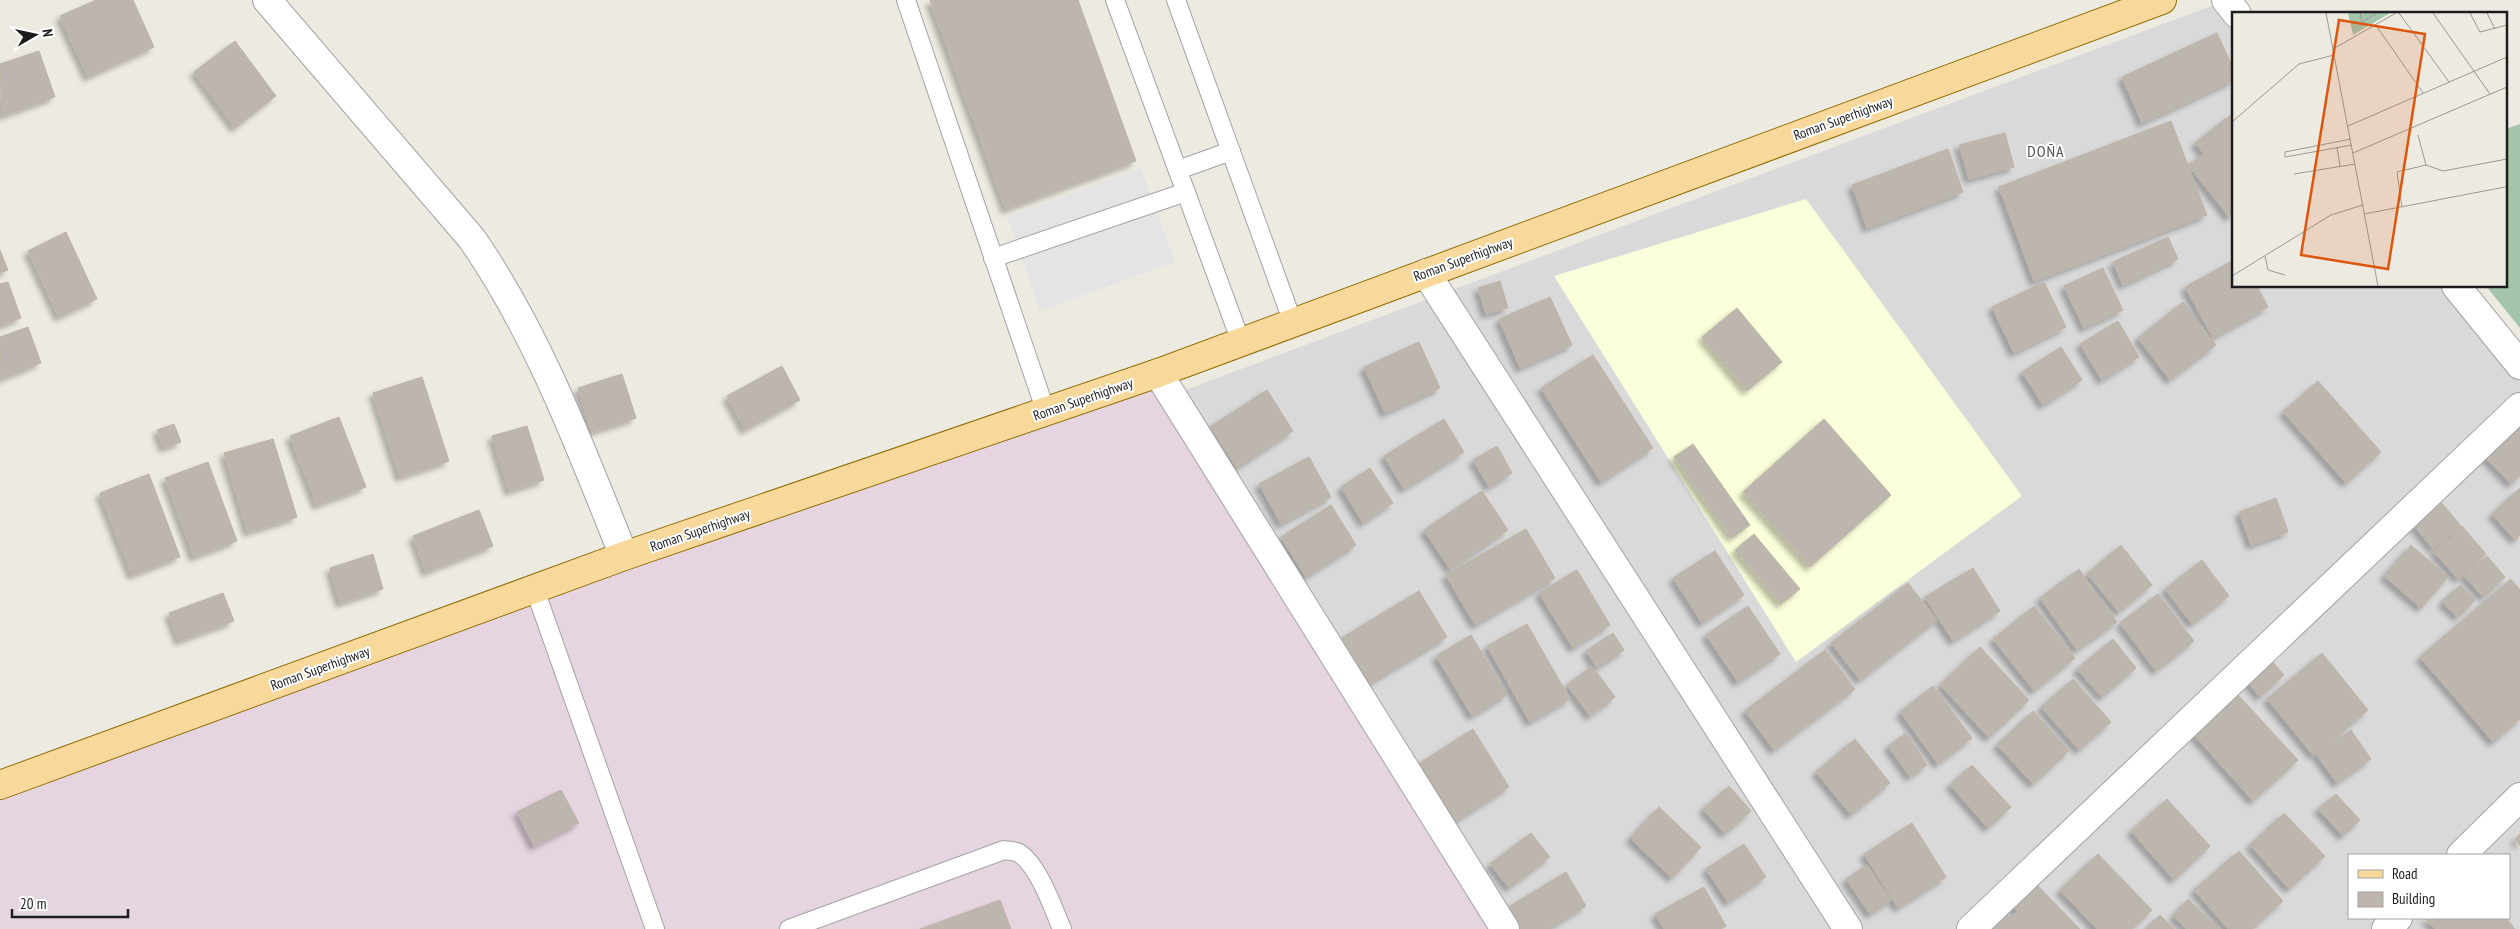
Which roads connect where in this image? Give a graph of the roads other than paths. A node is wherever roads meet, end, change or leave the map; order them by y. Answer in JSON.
{"nodes":[{"id":1,"x":267,"y":0,"type":"edge"},
{"id":2,"x":906,"y":0,"type":"edge"},
{"id":3,"x":1116,"y":0,"type":"edge"},
{"id":4,"x":1176,"y":0,"type":"edge"},
{"id":5,"x":2226,"y":0,"type":"edge"},
{"id":6,"x":2152,"y":2,"type":"edge"},
{"id":7,"x":2235,"y":12,"type":"edge"},
{"id":8,"x":1231,"y":151,"type":"junction"},
{"id":9,"x":1178,"y":170,"type":"junction"},
{"id":10,"x":1186,"y":192,"type":"junction"},
{"id":11,"x":993,"y":258,"type":"junction"},
{"id":12,"x":1426,"y":273,"type":"junction"},
{"id":13,"x":2458,"y":288,"type":"edge"},
{"id":14,"x":1293,"y":323,"type":"junction"},
{"id":15,"x":1241,"y":342,"type":"junction"},
{"id":16,"x":2520,"y":365,"type":"edge"},
{"id":17,"x":1158,"y":373,"type":"junction"},
{"id":18,"x":2520,"y":407,"type":"edge"},
{"id":19,"x":1046,"y":412,"type":"junction"},
{"id":20,"x":624,"y":556,"type":"junction"},
{"id":21,"x":535,"y":590,"type":"junction"},
{"id":22,"x":0,"y":785,"type":"edge"},
{"id":23,"x":2520,"y":797,"type":"edge"},
{"id":24,"x":2462,"y":854,"type":"edge"},
{"id":25,"x":2397,"y":919,"type":"edge"},
{"id":26,"x":655,"y":929,"type":"edge"},
{"id":27,"x":789,"y":929,"type":"edge"},
{"id":28,"x":1062,"y":929,"type":"edge"},
{"id":29,"x":1505,"y":929,"type":"edge"},
{"id":30,"x":1848,"y":929,"type":"edge"},
{"id":31,"x":1971,"y":929,"type":"edge"},
{"id":32,"x":2386,"y":929,"type":"edge"}],
"edges":[{"from":1,"to":20,"type":"street"},
{"from":2,"to":11,"type":"lane"},
{"from":3,"to":9,"type":"lane"},
{"from":4,"to":8,"type":"lane"},
{"from":5,"to":7,"type":"street"},
{"from":6,"to":12,"type":"main road","name":"Roman Superhighway"},
{"from":8,"to":9,"type":"lane"},
{"from":8,"to":14,"type":"lane"},
{"from":9,"to":10,"type":"lane"},
{"from":10,"to":11,"type":"lane"},
{"from":10,"to":15,"type":"lane"},
{"from":11,"to":19,"type":"lane"},
{"from":12,"to":14,"type":"main road","name":"Roman Superhighway"},
{"from":12,"to":30,"type":"street"},
{"from":13,"to":16,"type":"street"},
{"from":14,"to":15,"type":"main road","name":"Roman Superhighway"},
{"from":15,"to":17,"type":"main road","name":"Roman Superhighway"},
{"from":17,"to":19,"type":"main road","name":"Roman Superhighway"},
{"from":17,"to":29,"type":"street"},
{"from":18,"to":31,"type":"street"},
{"from":19,"to":20,"type":"main road","name":"Roman Superhighway"},
{"from":20,"to":21,"type":"main road","name":"Roman Superhighway"},
{"from":21,"to":22,"type":"main road","name":"Roman Superhighway"},
{"from":21,"to":26,"type":"lane"},
{"from":23,"to":24,"type":"street"},
{"from":25,"to":32,"type":"street"},
{"from":27,"to":28,"type":"lane"}]}
